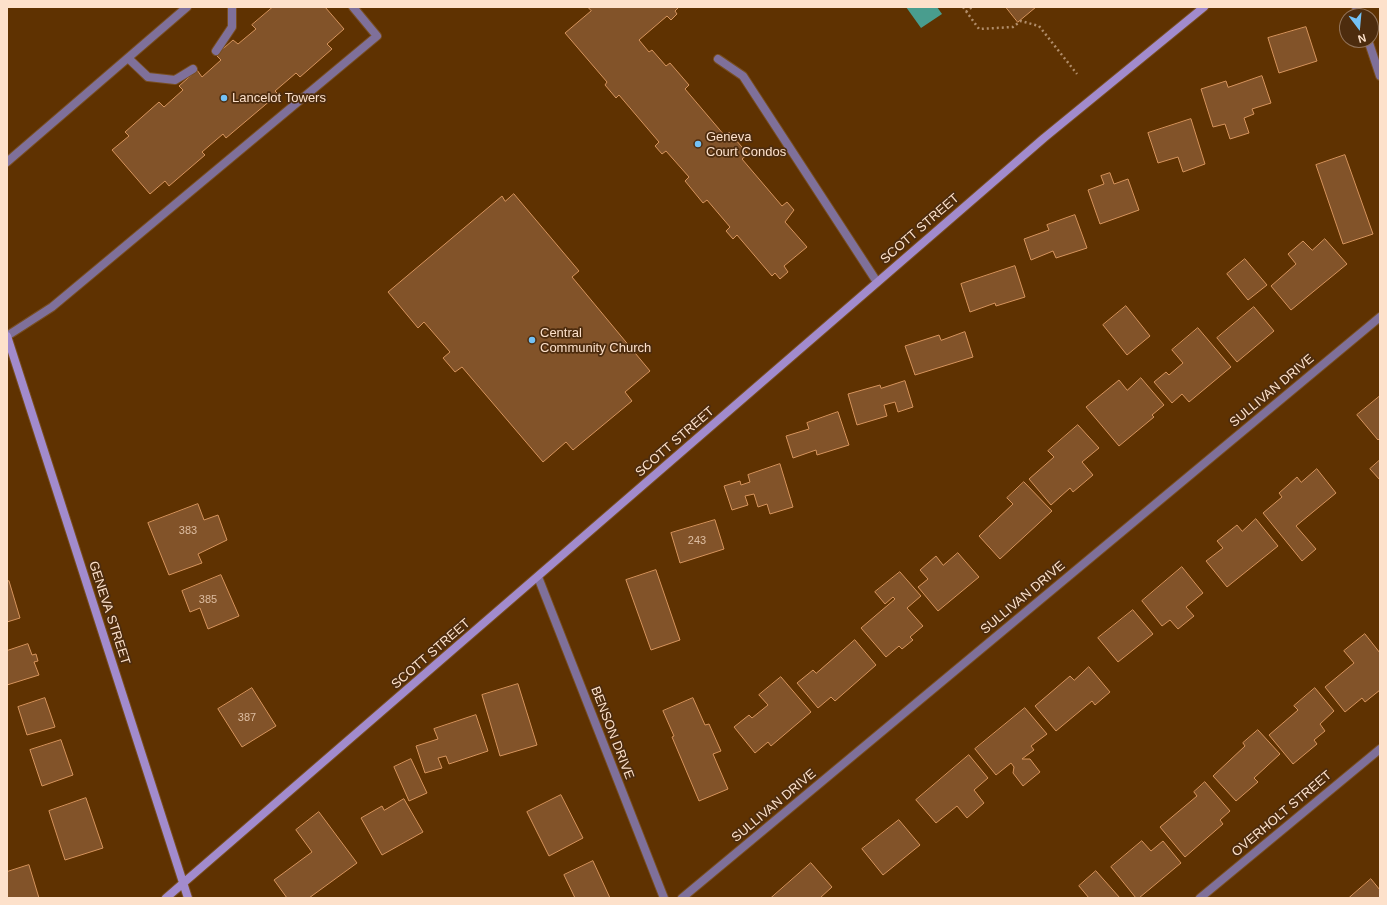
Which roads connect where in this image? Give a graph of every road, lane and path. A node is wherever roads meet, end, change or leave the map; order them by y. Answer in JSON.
{"nodes":[{"id":1,"x":187,"y":7,"type":"edge"},
{"id":2,"x":232,"y":7,"type":"edge"},
{"id":3,"x":353,"y":7,"type":"edge"},
{"id":4,"x":963,"y":7,"type":"edge"},
{"id":5,"x":972,"y":7,"type":"edge"},
{"id":6,"x":1204,"y":7,"type":"edge"},
{"id":7,"x":966,"y":12,"type":"junction"},
{"id":8,"x":1371,"y":48,"type":"edge"},
{"id":9,"x":216,"y":51,"type":"dead end"},
{"id":10,"x":128,"y":58,"type":"junction"},
{"id":11,"x":718,"y":59,"type":"dead end"},
{"id":12,"x":193,"y":69,"type":"dead end"},
{"id":13,"x":1077,"y":74,"type":"dead end"},
{"id":14,"x":1380,"y":76,"type":"edge"},
{"id":15,"x":7,"y":162,"type":"edge"},
{"id":16,"x":877,"y":282,"type":"junction"},
{"id":17,"x":1380,"y":317,"type":"edge"},
{"id":18,"x":7,"y":336,"type":"edge"},
{"id":19,"x":538,"y":577,"type":"junction"},
{"id":20,"x":1380,"y":749,"type":"edge"},
{"id":21,"x":183,"y":883,"type":"junction"},
{"id":22,"x":166,"y":898,"type":"edge"},
{"id":23,"x":188,"y":898,"type":"edge"},
{"id":24,"x":664,"y":898,"type":"edge"},
{"id":25,"x":682,"y":898,"type":"edge"},
{"id":26,"x":1200,"y":898,"type":"edge"}],
"edges":[{"from":1,"to":10,"type":"street"},
{"from":2,"to":9,"type":"street"},
{"from":3,"to":18,"type":"street"},
{"from":4,"to":7,"type":"path"},
{"from":5,"to":7,"type":"path"},
{"from":6,"to":16,"type":"main road","name":"SCOTT STREET"},
{"from":7,"to":13,"type":"path"},
{"from":8,"to":14,"type":"street"},
{"from":10,"to":12,"type":"street"},
{"from":10,"to":15,"type":"street"},
{"from":11,"to":16,"type":"street"},
{"from":16,"to":19,"type":"main road","name":"SCOTT STREET"},
{"from":17,"to":25,"type":"street","name":"SULLIVAN DRIVE"},
{"from":18,"to":21,"type":"main road","name":"GENEVA STREET"},
{"from":19,"to":21,"type":"main road","name":"SCOTT STREET"},
{"from":19,"to":24,"type":"street","name":"BENSON DRIVE"},
{"from":20,"to":26,"type":"street","name":"OVERHOLT STREET"},
{"from":21,"to":22,"type":"main road","name":"SCOTT STREET"},
{"from":21,"to":23,"type":"main road","name":"GENEVA STREET"}]}
